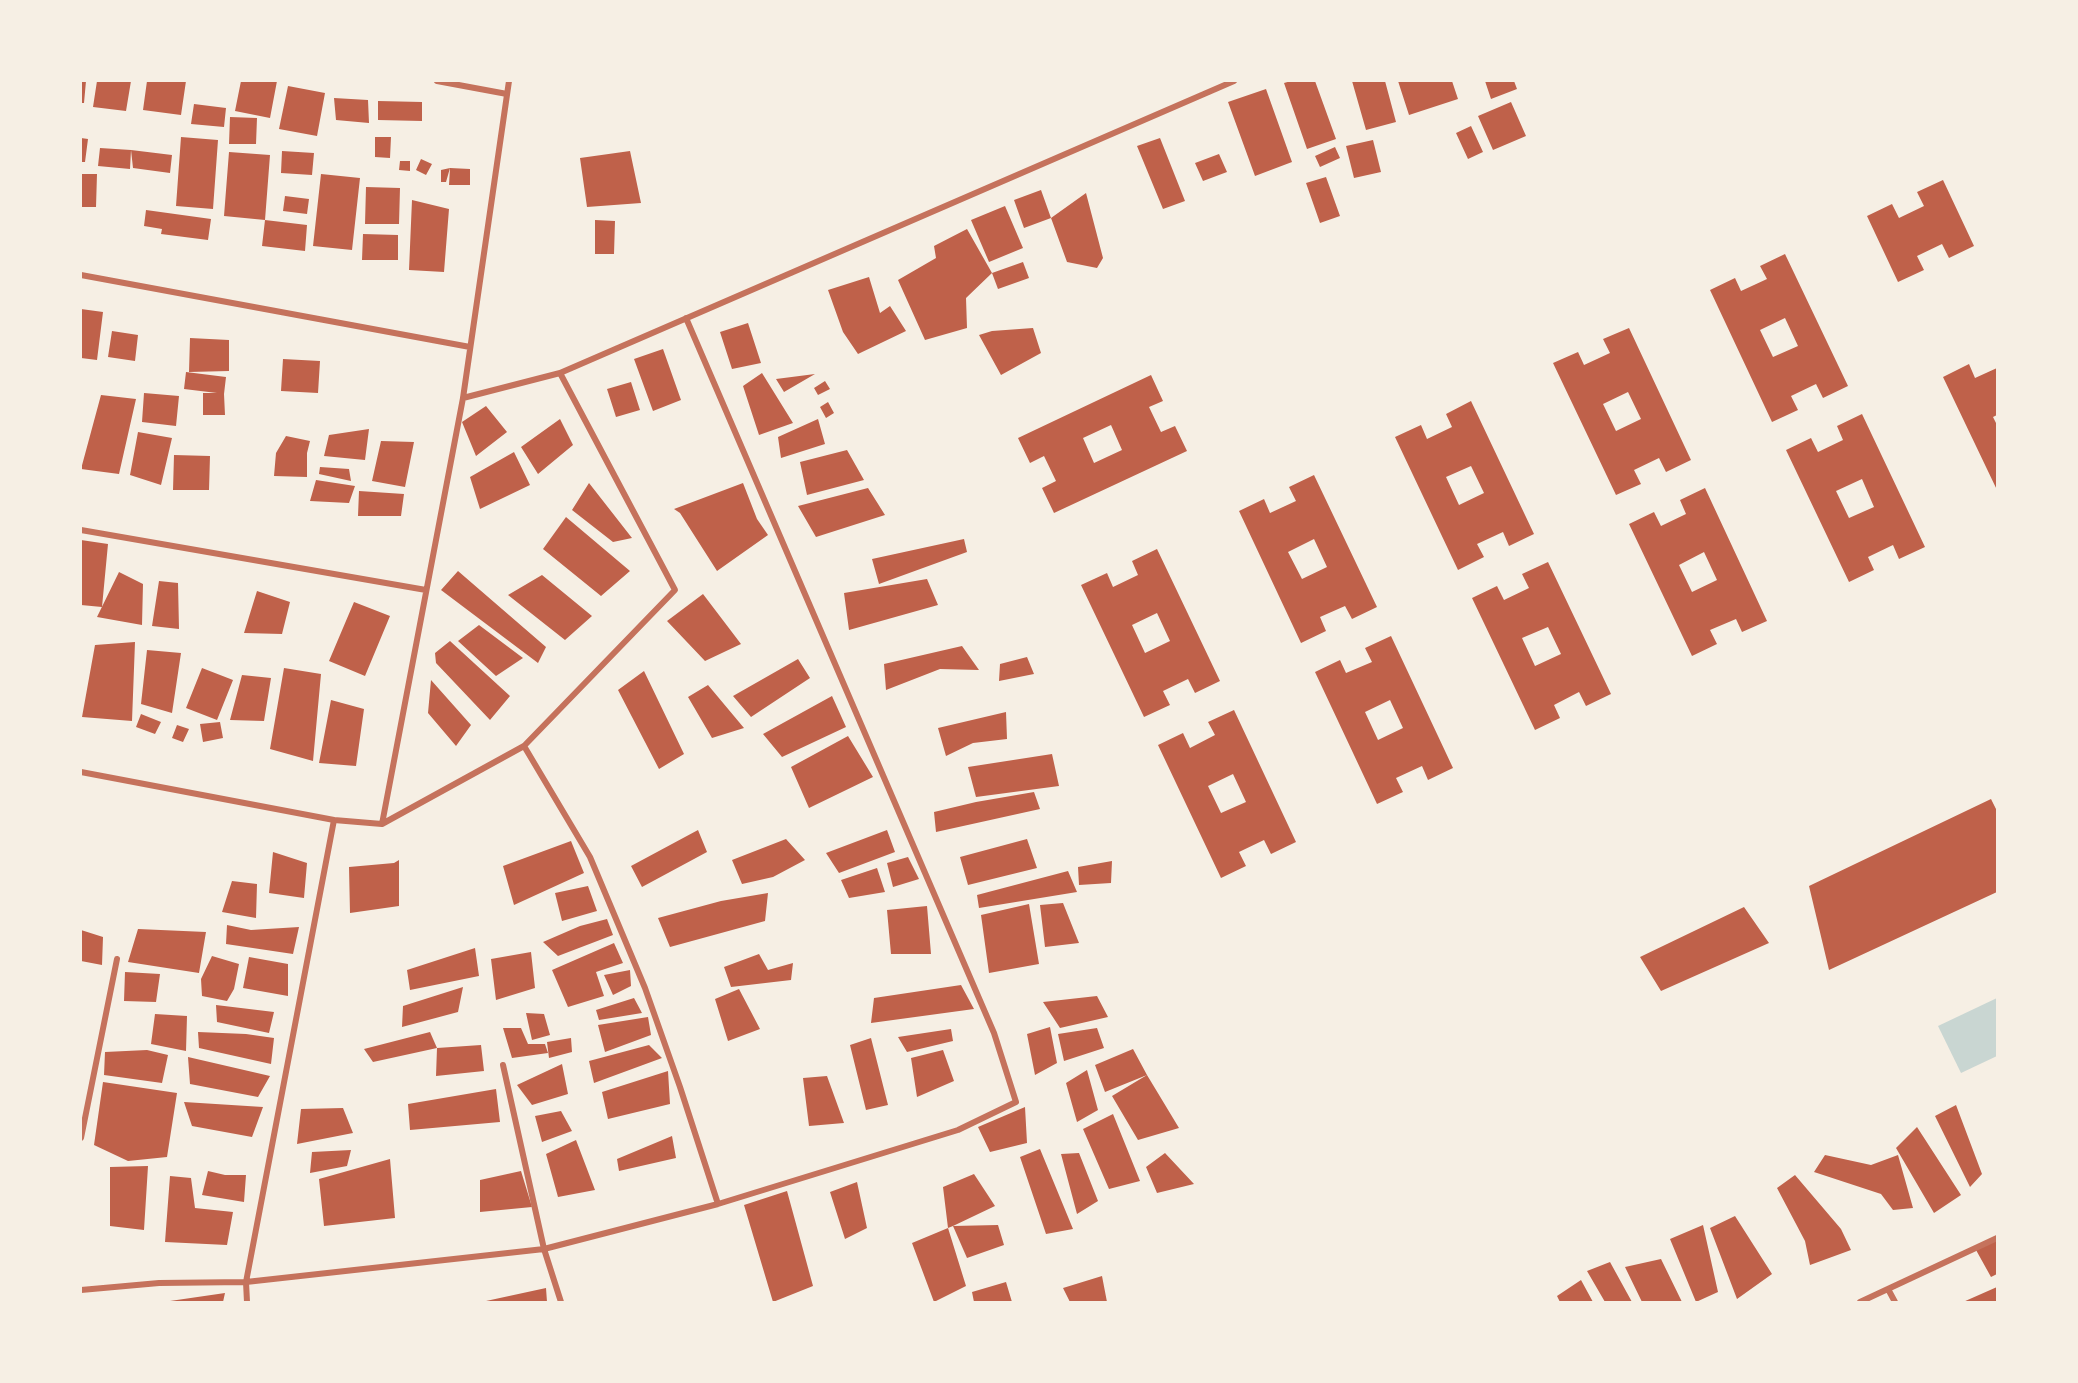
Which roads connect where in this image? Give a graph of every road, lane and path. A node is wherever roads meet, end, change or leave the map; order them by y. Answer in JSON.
{"nodes":[{"id":1,"x":437,"y":81,"type":"edge"},
{"id":2,"x":509,"y":81,"type":"edge"},
{"id":3,"x":1234,"y":81,"type":"edge"},
{"id":4,"x":507,"y":94,"type":"junction"},
{"id":5,"x":81,"y":275,"type":"edge"},
{"id":6,"x":686,"y":318,"type":"junction"},
{"id":7,"x":470,"y":347,"type":"junction"},
{"id":8,"x":560,"y":373,"type":"junction"},
{"id":9,"x":463,"y":398,"type":"junction"},
{"id":10,"x":81,"y":530,"type":"edge"},
{"id":11,"x":426,"y":590,"type":"junction"},
{"id":12,"x":524,"y":746,"type":"junction"},
{"id":13,"x":81,"y":772,"type":"edge"},
{"id":14,"x":334,"y":820,"type":"junction"},
{"id":15,"x":382,"y":824,"type":"junction"},
{"id":16,"x":117,"y":959,"type":"dead end"},
{"id":17,"x":503,"y":1065,"type":"dead end"},
{"id":18,"x":81,"y":1138,"type":"edge"},
{"id":19,"x":718,"y":1204,"type":"junction"},
{"id":20,"x":1997,"y":1238,"type":"edge"},
{"id":21,"x":544,"y":1249,"type":"junction"},
{"id":22,"x":246,"y":1282,"type":"junction"},
{"id":23,"x":1888,"y":1289,"type":"junction"},
{"id":24,"x":81,"y":1290,"type":"edge"},
{"id":25,"x":247,"y":1302,"type":"edge"},
{"id":26,"x":561,"y":1302,"type":"edge"},
{"id":27,"x":1860,"y":1302,"type":"edge"},
{"id":28,"x":1895,"y":1302,"type":"edge"}],
"edges":[{"from":1,"to":4,"type":"street"},
{"from":2,"to":4,"type":"street"},
{"from":3,"to":6,"type":"street"},
{"from":4,"to":7,"type":"street"},
{"from":5,"to":7,"type":"street"},
{"from":6,"to":8,"type":"street"},
{"from":6,"to":19,"type":"street"},
{"from":7,"to":9,"type":"street"},
{"from":8,"to":9,"type":"street"},
{"from":8,"to":12,"type":"street"},
{"from":9,"to":11,"type":"street"},
{"from":10,"to":11,"type":"street"},
{"from":11,"to":15,"type":"street"},
{"from":12,"to":15,"type":"street"},
{"from":12,"to":19,"type":"street"},
{"from":13,"to":14,"type":"street"},
{"from":14,"to":15,"type":"street"},
{"from":14,"to":22,"type":"street"},
{"from":16,"to":18,"type":"street"},
{"from":17,"to":21,"type":"street"},
{"from":19,"to":21,"type":"street"},
{"from":20,"to":23,"type":"street"},
{"from":21,"to":22,"type":"street"},
{"from":21,"to":26,"type":"street"},
{"from":22,"to":24,"type":"street"},
{"from":22,"to":25,"type":"street"},
{"from":23,"to":27,"type":"street"},
{"from":23,"to":28,"type":"street"}]}
